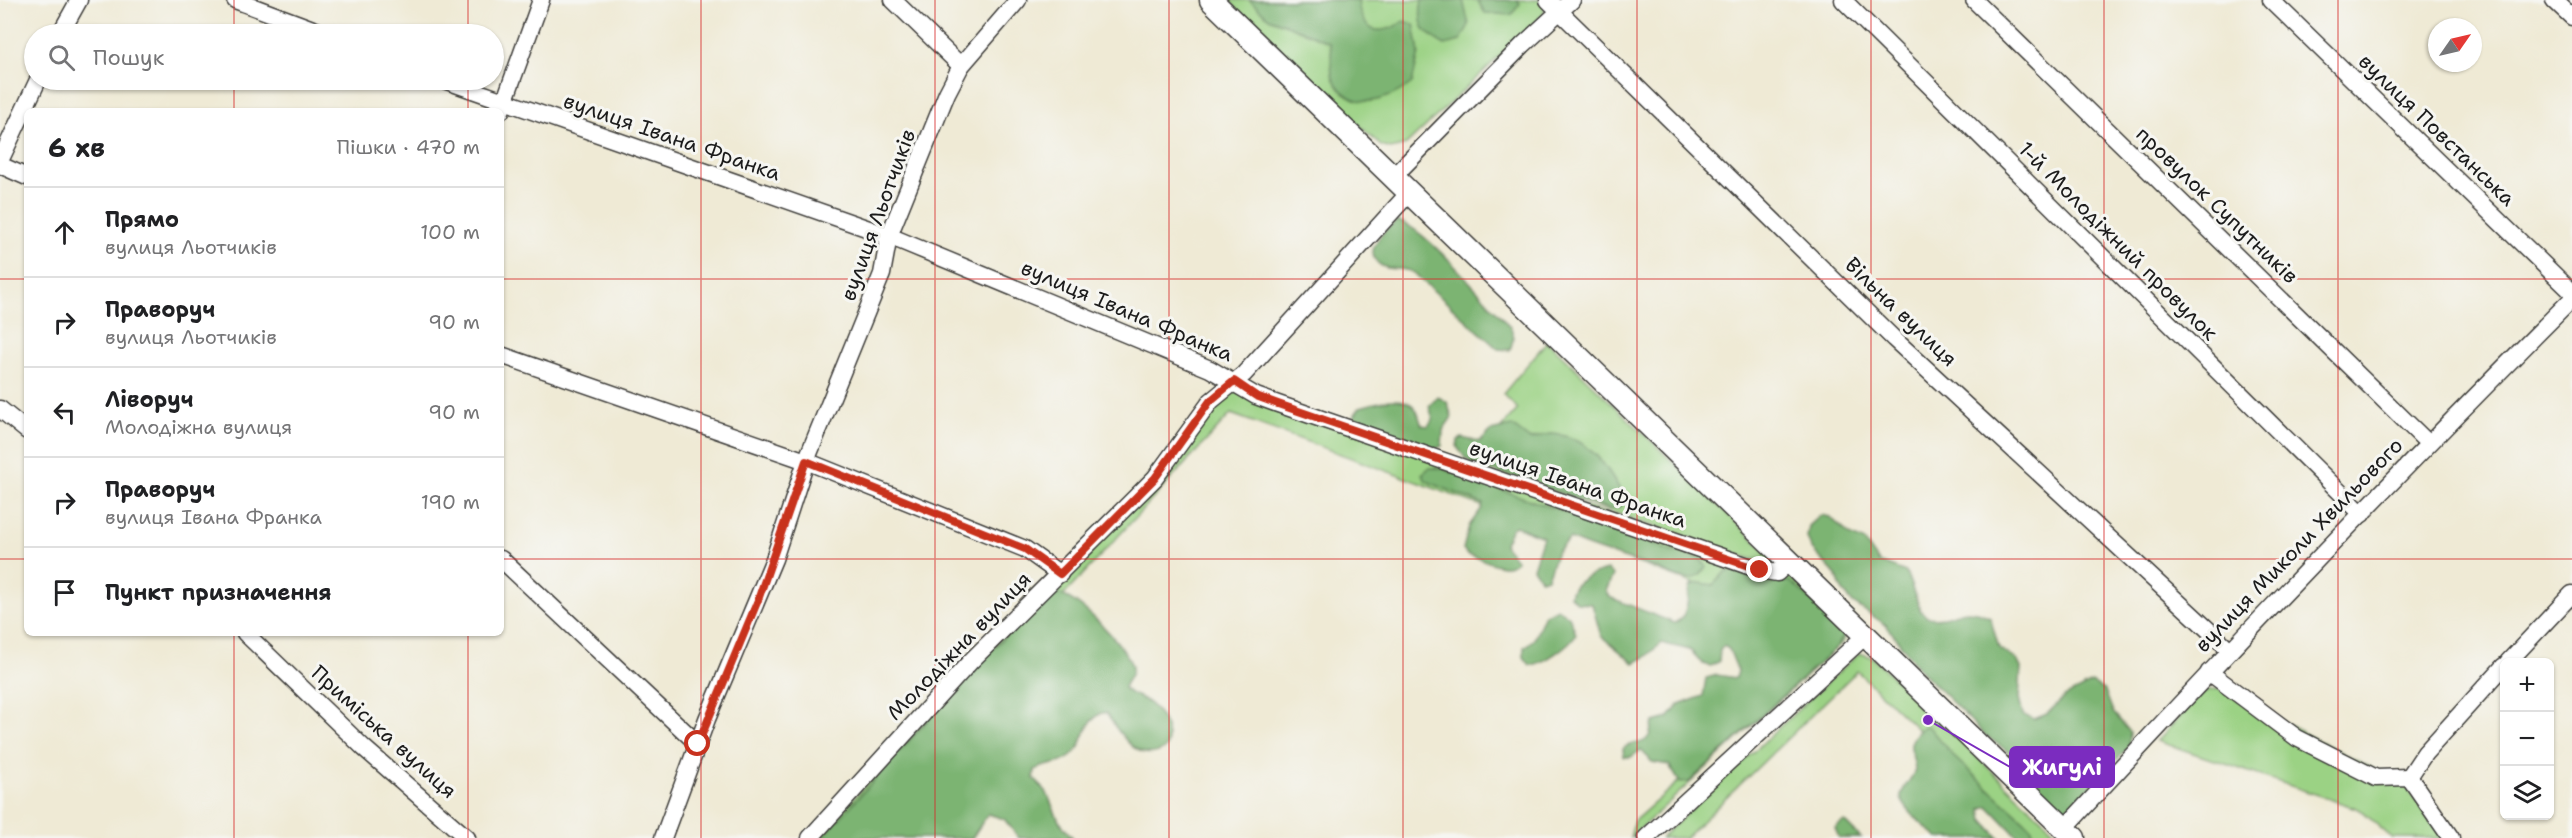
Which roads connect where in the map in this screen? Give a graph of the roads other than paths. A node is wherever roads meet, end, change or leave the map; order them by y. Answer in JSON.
{"nodes":[{"id":1,"x":79,"y":0,"type":"edge"},
{"id":2,"x":235,"y":0,"type":"edge"},
{"id":3,"x":541,"y":0,"type":"edge"},
{"id":4,"x":893,"y":0,"type":"edge"},
{"id":5,"x":1018,"y":0,"type":"edge"},
{"id":6,"x":1211,"y":0,"type":"edge"},
{"id":7,"x":1843,"y":0,"type":"edge"},
{"id":8,"x":1974,"y":0,"type":"edge"},
{"id":9,"x":2271,"y":0,"type":"edge"},
{"id":10,"x":2554,"y":0,"type":"edge"},
{"id":11,"x":1560,"y":4,"type":"edge"},
{"id":12,"x":2572,"y":17,"type":"edge"},
{"id":13,"x":66,"y":24,"type":"edge"},
{"id":14,"x":299,"y":24,"type":"edge"},
{"id":15,"x":961,"y":66,"type":"junction"},
{"id":16,"x":33,"y":90,"type":"edge"},
{"id":17,"x":465,"y":90,"type":"edge"},
{"id":18,"x":502,"y":107,"type":"edge"},
{"id":19,"x":25,"y":108,"type":"edge"},
{"id":20,"x":24,"y":111,"type":"edge"},
{"id":21,"x":0,"y":163,"type":"edge"},
{"id":22,"x":24,"y":175,"type":"edge"},
{"id":23,"x":1400,"y":186,"type":"junction"},
{"id":24,"x":889,"y":236,"type":"junction"},
{"id":25,"x":2572,"y":292,"type":"edge"},
{"id":26,"x":2572,"y":299,"type":"edge"},
{"id":27,"x":504,"y":356,"type":"edge"},
{"id":28,"x":1234,"y":381,"type":"junction"},
{"id":29,"x":0,"y":409,"type":"edge"},
{"id":30,"x":24,"y":429,"type":"edge"},
{"id":31,"x":2428,"y":443,"type":"junction"},
{"id":32,"x":806,"y":461,"type":"junction"},
{"id":33,"x":2362,"y":514,"type":"junction"},
{"id":34,"x":504,"y":562,"type":"edge"},
{"id":35,"x":1789,"y":562,"type":"junction"},
{"id":36,"x":1060,"y":574,"type":"junction"},
{"id":37,"x":2572,"y":594,"type":"edge"},
{"id":38,"x":248,"y":636,"type":"edge"},
{"id":39,"x":1865,"y":636,"type":"junction"},
{"id":40,"x":2229,"y":650,"type":"junction"},
{"id":41,"x":2513,"y":658,"type":"edge"},
{"id":42,"x":2500,"y":671,"type":"edge"},
{"id":43,"x":2209,"y":672,"type":"junction"},
{"id":44,"x":698,"y":744,"type":"junction"},
{"id":45,"x":2409,"y":777,"type":"junction"},
{"id":46,"x":2069,"y":833,"type":"edge"},
{"id":47,"x":467,"y":838,"type":"edge"},
{"id":48,"x":663,"y":838,"type":"edge"},
{"id":49,"x":810,"y":838,"type":"edge"},
{"id":50,"x":1646,"y":838,"type":"edge"},
{"id":51,"x":2451,"y":838,"type":"edge"}],
"edges":[{"from":1,"to":13,"type":"street"},
{"from":2,"to":14,"type":"street"},
{"from":3,"to":18,"type":"street"},
{"from":4,"to":15,"type":"street"},
{"from":5,"to":15,"type":"street","name":"вулиця Льотчиків"},
{"from":6,"to":23,"type":"street"},
{"from":7,"to":33,"type":"street","name":"1-й Молодіжний провулок"},
{"from":8,"to":31,"type":"street","name":"провулок Супутників"},
{"from":9,"to":25,"type":"street","name":"вулиця Повстанська"},
{"from":10,"to":12,"type":"street"},
{"from":11,"to":23,"type":"street","name":"Молодіжна вулиця"},
{"from":11,"to":40,"type":"street","name":"Вільна вулиця"},
{"from":15,"to":24,"type":"street","name":"вулиця Льотчиків"},
{"from":16,"to":19,"type":"street"},
{"from":17,"to":18,"type":"street","name":"вулиця Івана Франка"},
{"from":18,"to":24,"type":"street","name":"вулиця Івана Франка"},
{"from":20,"to":21,"type":"street"},
{"from":21,"to":22,"type":"street"},
{"from":23,"to":28,"type":"street","name":"Молодіжна вулиця"},
{"from":23,"to":35,"type":"street"},
{"from":24,"to":28,"type":"street","name":"вулиця Івана Франка"},
{"from":24,"to":32,"type":"street","name":"вулиця Льотчиків"},
{"from":26,"to":31,"type":"street","name":"вулиця Миколи Хвильового"},
{"from":27,"to":32,"type":"street"},
{"from":28,"to":35,"type":"street","name":"вулиця Івана Франка"},
{"from":28,"to":36,"type":"street","name":"Молодіжна вулиця"},
{"from":29,"to":30,"type":"street"},
{"from":31,"to":33,"type":"street","name":"вулиця Миколи Хвильового"},
{"from":32,"to":36,"type":"street"},
{"from":32,"to":44,"type":"street","name":"вулиця Льотчиків"},
{"from":33,"to":40,"type":"street","name":"вулиця Миколи Хвильового"},
{"from":34,"to":44,"type":"street"},
{"from":35,"to":39,"type":"street"},
{"from":36,"to":49,"type":"street","name":"Молодіжна вулиця"},
{"from":37,"to":41,"type":"street"},
{"from":38,"to":47,"type":"street","name":"Приміська вулиця"},
{"from":39,"to":46,"type":"street"},
{"from":39,"to":50,"type":"street"},
{"from":40,"to":43,"type":"street","name":"вулиця Миколи Хвильового"},
{"from":42,"to":45,"type":"street"},
{"from":43,"to":45,"type":"street"},
{"from":43,"to":46,"type":"street","name":"вулиця Миколи Хвильового"},
{"from":44,"to":48,"type":"street","name":"вулиця Льотчиків"},
{"from":45,"to":51,"type":"street"}]}
